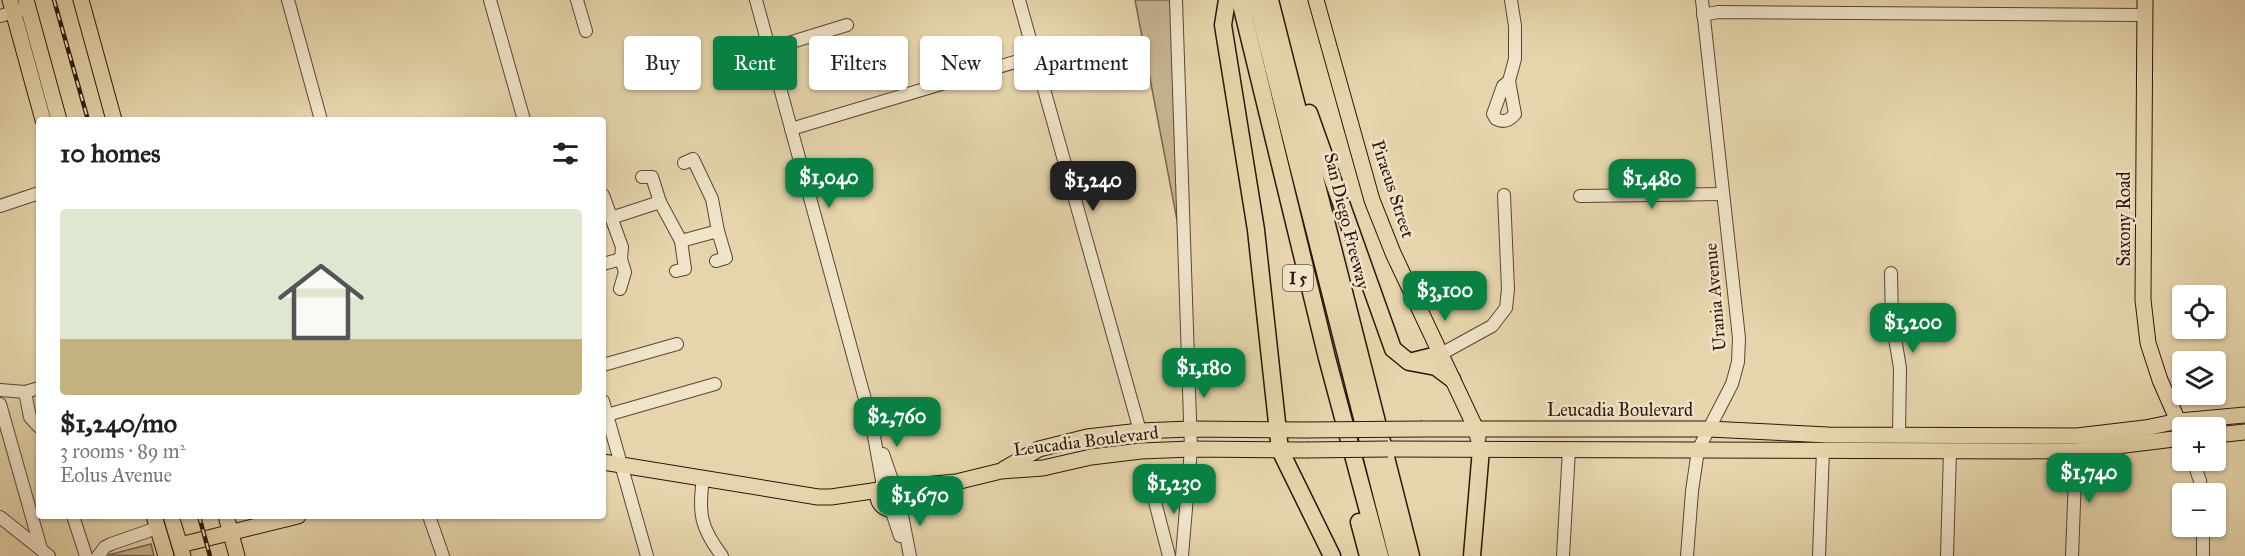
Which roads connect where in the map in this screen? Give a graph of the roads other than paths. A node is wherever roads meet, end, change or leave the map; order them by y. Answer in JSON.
{"nodes":[{"id":1,"x":81,"y":0,"type":"edge"},
{"id":2,"x":288,"y":0,"type":"edge"},
{"id":3,"x":490,"y":0,"type":"edge"},
{"id":4,"x":577,"y":0,"type":"edge"},
{"id":5,"x":756,"y":0,"type":"edge"},
{"id":6,"x":1019,"y":0,"type":"edge"},
{"id":7,"x":1176,"y":0,"type":"edge"},
{"id":8,"x":1227,"y":0,"type":"edge"},
{"id":9,"x":1240,"y":0,"type":"edge"},
{"id":10,"x":1256,"y":0,"type":"edge"},
{"id":11,"x":1316,"y":0,"type":"edge"},
{"id":12,"x":1511,"y":0,"type":"edge"},
{"id":13,"x":1702,"y":0,"type":"edge"},
{"id":14,"x":15,"y":7,"type":"edge"},
{"id":15,"x":2145,"y":7,"type":"edge"},
{"id":16,"x":1272,"y":8,"type":"edge"},
{"id":17,"x":1703,"y":15,"type":"junction"},
{"id":18,"x":848,"y":25,"type":"dead end"},
{"id":19,"x":586,"y":31,"type":"dead end"},
{"id":20,"x":766,"y":36,"type":"edge"},
{"id":21,"x":1029,"y":36,"type":"edge"},
{"id":22,"x":797,"y":40,"type":"edge"},
{"id":23,"x":1014,"y":62,"type":"edge"},
{"id":24,"x":1509,"y":81,"type":"dead end"},
{"id":25,"x":780,"y":90,"type":"edge"},
{"id":26,"x":1045,"y":90,"type":"edge"},
{"id":27,"x":42,"y":117,"type":"edge"},
{"id":28,"x":58,"y":117,"type":"edge"},
{"id":29,"x":113,"y":117,"type":"edge"},
{"id":30,"x":320,"y":117,"type":"edge"},
{"id":31,"x":523,"y":117,"type":"edge"},
{"id":32,"x":791,"y":129,"type":"junction"},
{"id":33,"x":684,"y":163,"type":"dead end"},
{"id":34,"x":642,"y":177,"type":"dead end"},
{"id":35,"x":1723,"y":194,"type":"junction"},
{"id":36,"x":36,"y":195,"type":"edge"},
{"id":37,"x":1504,"y":195,"type":"dead end"},
{"id":38,"x":1580,"y":196,"type":"dead end"},
{"id":39,"x":660,"y":202,"type":"junction"},
{"id":40,"x":606,"y":204,"type":"edge"},
{"id":41,"x":0,"y":206,"type":"edge"},
{"id":42,"x":611,"y":218,"type":"junction"},
{"id":43,"x":718,"y":231,"type":"junction"},
{"id":44,"x":681,"y":241,"type":"junction"},
{"id":45,"x":621,"y":259,"type":"junction"},
{"id":46,"x":716,"y":261,"type":"dead end"},
{"id":47,"x":606,"y":263,"type":"edge"},
{"id":48,"x":676,"y":271,"type":"dead end"},
{"id":49,"x":1891,"y":273,"type":"dead end"},
{"id":50,"x":620,"y":289,"type":"dead end"},
{"id":51,"x":677,"y":344,"type":"dead end"},
{"id":52,"x":1442,"y":354,"type":"junction"},
{"id":53,"x":1409,"y":362,"type":"junction"},
{"id":54,"x":606,"y":364,"type":"edge"},
{"id":55,"x":1452,"y":379,"type":"junction"},
{"id":56,"x":715,"y":384,"type":"dead end"},
{"id":57,"x":36,"y":389,"type":"edge"},
{"id":58,"x":0,"y":390,"type":"edge"},
{"id":59,"x":25,"y":392,"type":"junction"},
{"id":60,"x":0,"y":404,"type":"edge"},
{"id":61,"x":606,"y":412,"type":"edge"},
{"id":62,"x":607,"y":415,"type":"junction"},
{"id":63,"x":2245,"y":415,"type":"edge"},
{"id":64,"x":2177,"y":417,"type":"edge"},
{"id":65,"x":2226,"y":418,"type":"edge"},
{"id":66,"x":36,"y":424,"type":"edge"},
{"id":67,"x":2172,"y":426,"type":"edge"},
{"id":68,"x":1190,"y":429,"type":"junction"},
{"id":69,"x":1476,"y":429,"type":"junction"},
{"id":70,"x":1278,"y":430,"type":"junction"},
{"id":71,"x":1140,"y":431,"type":"junction"},
{"id":72,"x":2245,"y":432,"type":"edge"},
{"id":73,"x":2226,"y":434,"type":"edge"},
{"id":74,"x":1899,"y":435,"type":"junction"},
{"id":75,"x":2172,"y":439,"type":"edge"},
{"id":76,"x":1704,"y":440,"type":"junction"},
{"id":77,"x":1191,"y":449,"type":"junction"},
{"id":78,"x":1481,"y":449,"type":"junction"},
{"id":79,"x":1569,"y":449,"type":"junction"},
{"id":80,"x":1280,"y":450,"type":"junction"},
{"id":81,"x":1823,"y":450,"type":"junction"},
{"id":82,"x":1950,"y":451,"type":"junction"},
{"id":83,"x":2076,"y":451,"type":"junction"},
{"id":84,"x":606,"y":462,"type":"edge"},
{"id":85,"x":621,"y":464,"type":"junction"},
{"id":86,"x":1001,"y":471,"type":"junction"},
{"id":87,"x":1157,"y":475,"type":"dead end"},
{"id":88,"x":703,"y":479,"type":"junction"},
{"id":89,"x":891,"y":495,"type":"junction"},
{"id":90,"x":0,"y":517,"type":"edge"},
{"id":91,"x":74,"y":519,"type":"edge"},
{"id":92,"x":172,"y":519,"type":"edge"},
{"id":93,"x":227,"y":519,"type":"edge"},
{"id":94,"x":285,"y":519,"type":"edge"},
{"id":95,"x":430,"y":519,"type":"edge"},
{"id":96,"x":437,"y":519,"type":"edge"},
{"id":97,"x":156,"y":522,"type":"edge"},
{"id":98,"x":230,"y":532,"type":"junction"},
{"id":99,"x":2203,"y":537,"type":"edge"},
{"id":100,"x":179,"y":552,"type":"edge"},
{"id":101,"x":45,"y":553,"type":"edge"},
{"id":102,"x":86,"y":556,"type":"edge"},
{"id":103,"x":98,"y":556,"type":"edge"},
{"id":104,"x":166,"y":556,"type":"edge"},
{"id":105,"x":237,"y":556,"type":"edge"},
{"id":106,"x":443,"y":556,"type":"edge"},
{"id":107,"x":647,"y":556,"type":"edge"},
{"id":108,"x":722,"y":556,"type":"edge"},
{"id":109,"x":909,"y":556,"type":"edge"},
{"id":110,"x":1169,"y":556,"type":"edge"},
{"id":111,"x":1182,"y":556,"type":"edge"},
{"id":112,"x":1332,"y":556,"type":"edge"},
{"id":113,"x":1368,"y":556,"type":"edge"},
{"id":114,"x":1380,"y":556,"type":"edge"},
{"id":115,"x":1397,"y":556,"type":"edge"},
{"id":116,"x":1411,"y":556,"type":"edge"},
{"id":117,"x":1472,"y":556,"type":"edge"},
{"id":118,"x":1563,"y":556,"type":"edge"},
{"id":119,"x":1687,"y":556,"type":"edge"},
{"id":120,"x":1819,"y":556,"type":"edge"},
{"id":121,"x":1947,"y":556,"type":"edge"},
{"id":122,"x":2072,"y":556,"type":"edge"},
{"id":123,"x":2203,"y":556,"type":"edge"}],
"edges":[{"from":1,"to":29,"type":"main road"},
{"from":2,"to":30,"type":"street"},
{"from":3,"to":31,"type":"street"},
{"from":4,"to":19,"type":"street"},
{"from":5,"to":20,"type":"street"},
{"from":6,"to":21,"type":"street"},
{"from":7,"to":68,"type":"street"},
{"from":8,"to":70,"type":"highway"},
{"from":8,"to":113,"type":"highway","number":"I 5"},
{"from":9,"to":114,"type":"highway"},
{"from":10,"to":115,"type":"highway"},
{"from":11,"to":52,"type":"main road","name":"Piraeus Street"},
{"from":12,"to":24,"type":"street"},
{"from":13,"to":17,"type":"street","name":"Urania Avenue"},
{"from":14,"to":27,"type":"main road"},
{"from":14,"to":28,"type":"main road"},
{"from":15,"to":17,"type":"street"},
{"from":15,"to":64,"type":"main road","name":"Saxony Road"},
{"from":16,"to":53,"type":"highway"},
{"from":16,"to":116,"type":"highway","name":"San Diego Freeway","number":"I 5"},
{"from":17,"to":35,"type":"street","name":"Urania Avenue"},
{"from":18,"to":22,"type":"street"},
{"from":23,"to":32,"type":"street"},
{"from":25,"to":32,"type":"street"},
{"from":26,"to":71,"type":"street"},
{"from":32,"to":89,"type":"street"},
{"from":33,"to":43,"type":"street"},
{"from":34,"to":39,"type":"street"},
{"from":35,"to":38,"type":"street"},
{"from":35,"to":76,"type":"street","name":"Urania Avenue"},
{"from":36,"to":41,"type":"street"},
{"from":37,"to":52,"type":"street"},
{"from":39,"to":42,"type":"street"},
{"from":39,"to":44,"type":"street"},
{"from":40,"to":42,"type":"street"},
{"from":42,"to":45,"type":"street"},
{"from":43,"to":44,"type":"street"},
{"from":43,"to":46,"type":"street"},
{"from":44,"to":48,"type":"street"},
{"from":45,"to":47,"type":"street"},
{"from":45,"to":50,"type":"street"},
{"from":49,"to":74,"type":"street"},
{"from":51,"to":54,"type":"street"},
{"from":52,"to":53,"type":"highway"},
{"from":52,"to":55,"type":"main road","name":"Piraeus Street"},
{"from":53,"to":55,"type":"highway"},
{"from":55,"to":69,"type":"main road","name":"Piraeus Street"},
{"from":56,"to":62,"type":"street"},
{"from":57,"to":59,"type":"street"},
{"from":58,"to":59,"type":"street"},
{"from":59,"to":66,"type":"street"},
{"from":60,"to":101,"type":"street"},
{"from":61,"to":62,"type":"street"},
{"from":62,"to":85,"type":"street"},
{"from":63,"to":65,"type":"main road","name":"Leucadia Boulevard"},
{"from":67,"to":74,"type":"main road","name":"Leucadia Boulevard"},
{"from":68,"to":70,"type":"main road","name":"Leucadia Boulevard"},
{"from":68,"to":71,"type":"main road","name":"Leucadia Boulevard"},
{"from":68,"to":77,"type":"street"},
{"from":69,"to":70,"type":"main road","name":"Leucadia Boulevard","bridge":true},
{"from":69,"to":76,"type":"main road","name":"Leucadia Boulevard"},
{"from":69,"to":78,"type":"main road","name":"Piraeus Street"},
{"from":70,"to":80,"type":"highway"},
{"from":71,"to":86,"type":"main road","name":"Leucadia Boulevard"},
{"from":72,"to":73,"type":"main road"},
{"from":74,"to":76,"type":"main road","name":"Leucadia Boulevard"},
{"from":75,"to":83,"type":"main road","name":"Leucadia Boulevard"},
{"from":76,"to":79,"type":"main road","name":"Leucadia Boulevard"},
{"from":76,"to":81,"type":"main road","name":"Leucadia Boulevard"},
{"from":76,"to":119,"type":"street"},
{"from":77,"to":80,"type":"main road","name":"Leucadia Boulevard"},
{"from":77,"to":86,"type":"main road","name":"Leucadia Boulevard"},
{"from":77,"to":111,"type":"street"},
{"from":78,"to":79,"type":"main road","name":"Leucadia Boulevard"},
{"from":78,"to":80,"type":"main road","name":"Leucadia Boulevard","bridge":true},
{"from":78,"to":117,"type":"highway"},
{"from":79,"to":118,"type":"street"},
{"from":80,"to":112,"type":"highway"},
{"from":81,"to":82,"type":"main road","name":"Leucadia Boulevard"},
{"from":81,"to":120,"type":"street"},
{"from":82,"to":83,"type":"main road","name":"Leucadia Boulevard"},
{"from":82,"to":121,"type":"street"},
{"from":83,"to":122,"type":"street"},
{"from":84,"to":85,"type":"main road","name":"Leucadia Boulevard"},
{"from":85,"to":88,"type":"main road","name":"Leucadia Boulevard"},
{"from":85,"to":107,"type":"street"},
{"from":86,"to":89,"type":"main road","name":"Leucadia Boulevard"},
{"from":87,"to":110,"type":"street"},
{"from":88,"to":89,"type":"main road","name":"Leucadia Boulevard"},
{"from":88,"to":108,"type":"street"},
{"from":89,"to":109,"type":"street"},
{"from":90,"to":101,"type":"street"},
{"from":91,"to":102,"type":"street"},
{"from":92,"to":100,"type":"main road"},
{"from":93,"to":98,"type":"main road"},
{"from":94,"to":98,"type":"main road"},
{"from":95,"to":106,"type":"street"},
{"from":96,"to":106,"type":"street"},
{"from":97,"to":103,"type":"street"},
{"from":97,"to":104,"type":"main road"},
{"from":98,"to":100,"type":"main road"},
{"from":98,"to":105,"type":"main road"},
{"from":99,"to":123,"type":"street"}]}
